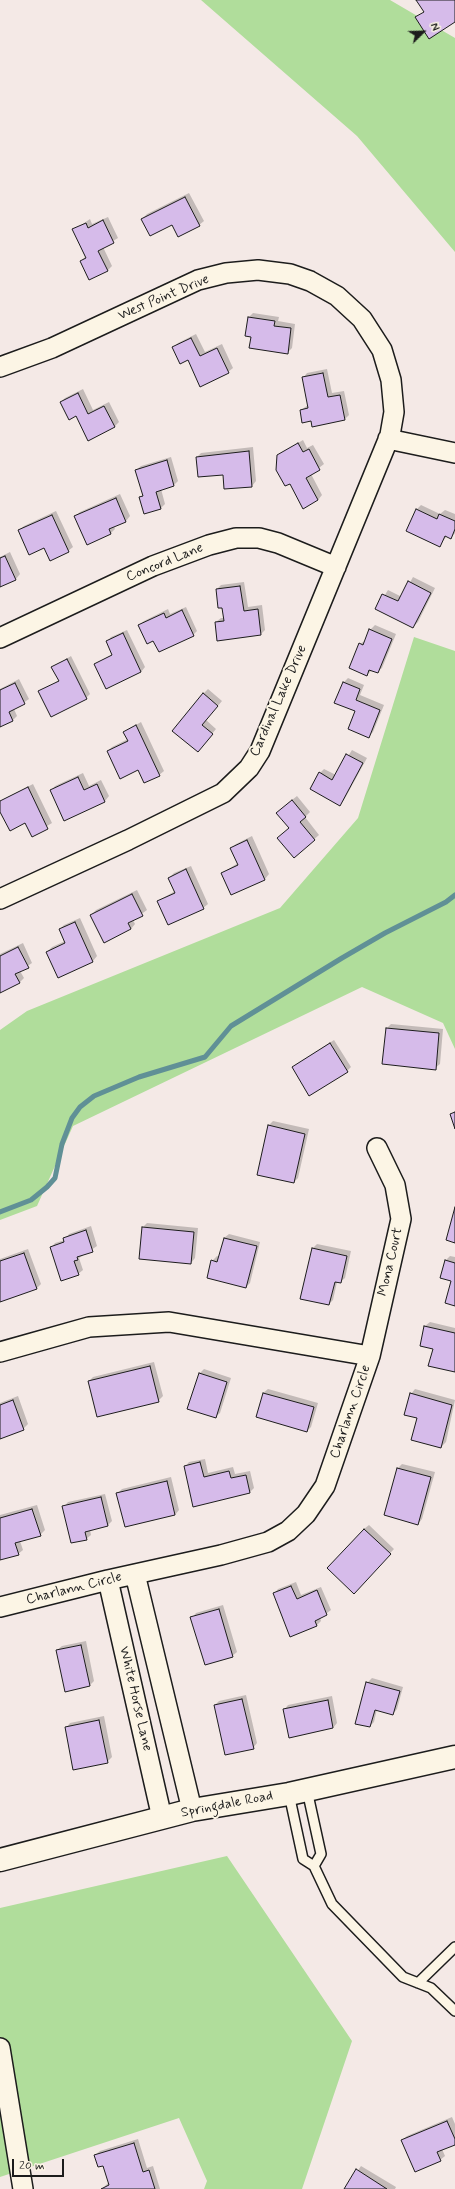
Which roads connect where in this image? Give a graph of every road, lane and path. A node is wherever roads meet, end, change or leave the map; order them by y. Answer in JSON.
{"nodes":[{"id":1,"x":0,"y":367,"type":"edge"},
{"id":2,"x":388,"y":439,"type":"junction"},
{"id":3,"x":455,"y":453,"type":"edge"},
{"id":4,"x":336,"y":567,"type":"junction"},
{"id":5,"x":0,"y":638,"type":"edge"},
{"id":6,"x":0,"y":899,"type":"edge"},
{"id":7,"x":377,"y":1148,"type":"dead end"},
{"id":8,"x":0,"y":1352,"type":"edge"},
{"id":9,"x":370,"y":1356,"type":"junction"},
{"id":10,"x":135,"y":1574,"type":"junction"},
{"id":11,"x":108,"y":1580,"type":"junction"},
{"id":12,"x":0,"y":1607,"type":"edge"},
{"id":13,"x":455,"y":1757,"type":"edge"},
{"id":14,"x":298,"y":1792,"type":"junction"},
{"id":15,"x":192,"y":1810,"type":"junction"},
{"id":16,"x":162,"y":1818,"type":"junction"},
{"id":17,"x":0,"y":1860,"type":"edge"},
{"id":18,"x":314,"y":1866,"type":"junction"},
{"id":19,"x":455,"y":1947,"type":"edge"},
{"id":20,"x":418,"y":1983,"type":"junction"},
{"id":21,"x":455,"y":2011,"type":"edge"},
{"id":22,"x":0,"y":2048,"type":"edge"},
{"id":23,"x":23,"y":2189,"type":"edge"}],
"edges":[{"from":1,"to":2,"type":"street","name":"West Point Drive"},
{"from":2,"to":3,"type":"street"},
{"from":2,"to":4,"type":"street","name":"Cardinal Lake Drive"},
{"from":4,"to":5,"type":"street","name":"Concord Lane"},
{"from":4,"to":6,"type":"street","name":"Cardinal Lake Drive"},
{"from":7,"to":9,"type":"street","name":"Mona Court"},
{"from":8,"to":9,"type":"street","name":"Charlann Circle"},
{"from":9,"to":10,"type":"street","name":"Charlann Circle"},
{"from":10,"to":11,"type":"street","name":"Charlann Circle"},
{"from":10,"to":15,"type":"street","name":"White Horse Lane"},
{"from":11,"to":12,"type":"street","name":"Charlann Circle"},
{"from":11,"to":16,"type":"street","name":"White Horse Lane"},
{"from":13,"to":14,"type":"main road","name":"Springdale Road"},
{"from":14,"to":15,"type":"main road","name":"Springdale Road"},
{"from":14,"to":18,"type":"lane"},
{"from":14,"to":18,"type":"lane"},
{"from":15,"to":16,"type":"main road","name":"Springdale Road"},
{"from":16,"to":17,"type":"main road","name":"Springdale Road"},
{"from":18,"to":20,"type":"lane"},
{"from":19,"to":20,"type":"lane"},
{"from":20,"to":21,"type":"lane"},
{"from":22,"to":23,"type":"street"}]}
